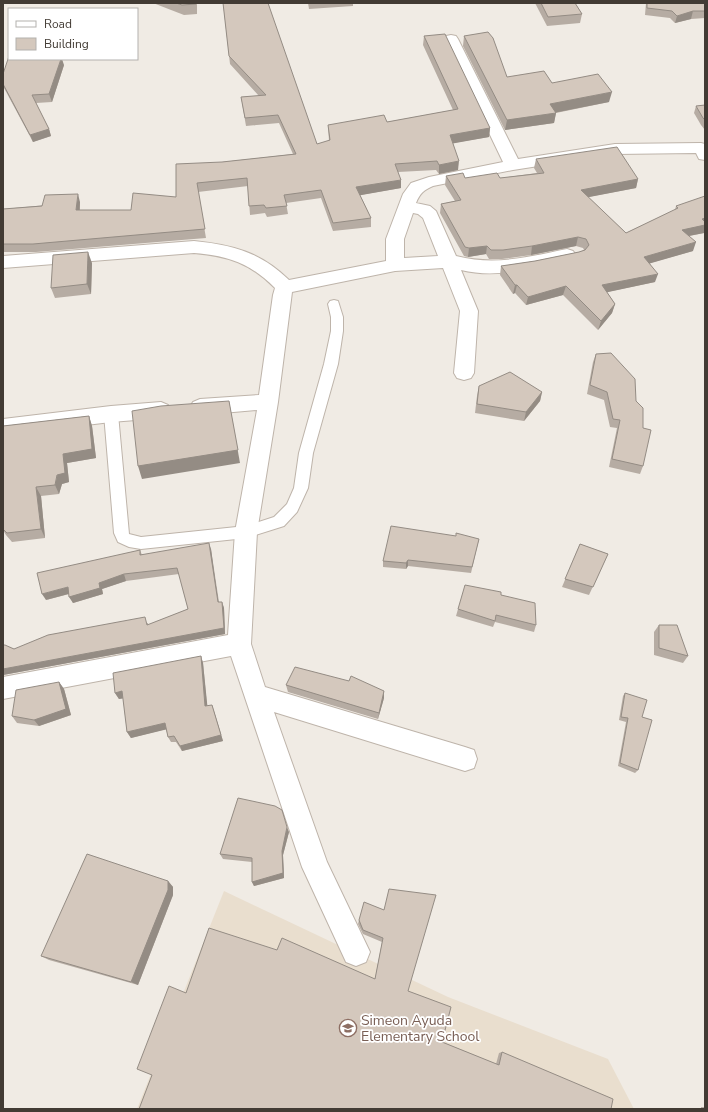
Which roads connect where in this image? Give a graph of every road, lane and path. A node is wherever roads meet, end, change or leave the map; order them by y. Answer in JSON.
{"nodes":[{"id":1,"x":451,"y":39,"type":"dead end"},
{"id":2,"x":704,"y":150,"type":"edge"},
{"id":3,"x":513,"y":165,"type":"junction"},
{"id":4,"x":406,"y":206,"type":"junction"},
{"id":5,"x":576,"y":253,"type":"edge"},
{"id":6,"x":450,"y":260,"type":"junction"},
{"id":7,"x":3,"y":262,"type":"edge"},
{"id":8,"x":395,"y":265,"type":"junction"},
{"id":9,"x":285,"y":287,"type":"junction"},
{"id":10,"x":334,"y":304,"type":"dead end"},
{"id":11,"x":464,"y":373,"type":"dead end"},
{"id":12,"x":268,"y":402,"type":"junction"},
{"id":13,"x":111,"y":414,"type":"junction"},
{"id":14,"x":3,"y":427,"type":"edge"},
{"id":15,"x":246,"y":532,"type":"junction"},
{"id":16,"x":239,"y":644,"type":"junction"},
{"id":17,"x":3,"y":688,"type":"edge"},
{"id":18,"x":256,"y":695,"type":"junction"},
{"id":19,"x":465,"y":759,"type":"dead end"},
{"id":20,"x":356,"y":952,"type":"dead end"}],
"edges":[{"from":1,"to":3,"type":"street"},
{"from":2,"to":3,"type":"street"},
{"from":3,"to":4,"type":"street"},
{"from":4,"to":6,"type":"street"},
{"from":4,"to":8,"type":"street"},
{"from":5,"to":6,"type":"street"},
{"from":6,"to":8,"type":"street"},
{"from":6,"to":11,"type":"street"},
{"from":7,"to":9,"type":"street"},
{"from":8,"to":9,"type":"street"},
{"from":9,"to":12,"type":"street"},
{"from":10,"to":15,"type":"lane"},
{"from":12,"to":13,"type":"street"},
{"from":12,"to":15,"type":"street"},
{"from":13,"to":14,"type":"street"},
{"from":13,"to":15,"type":"lane"},
{"from":15,"to":16,"type":"street"},
{"from":16,"to":17,"type":"street"},
{"from":16,"to":18,"type":"street"},
{"from":18,"to":19,"type":"street"},
{"from":18,"to":20,"type":"street"}]}
